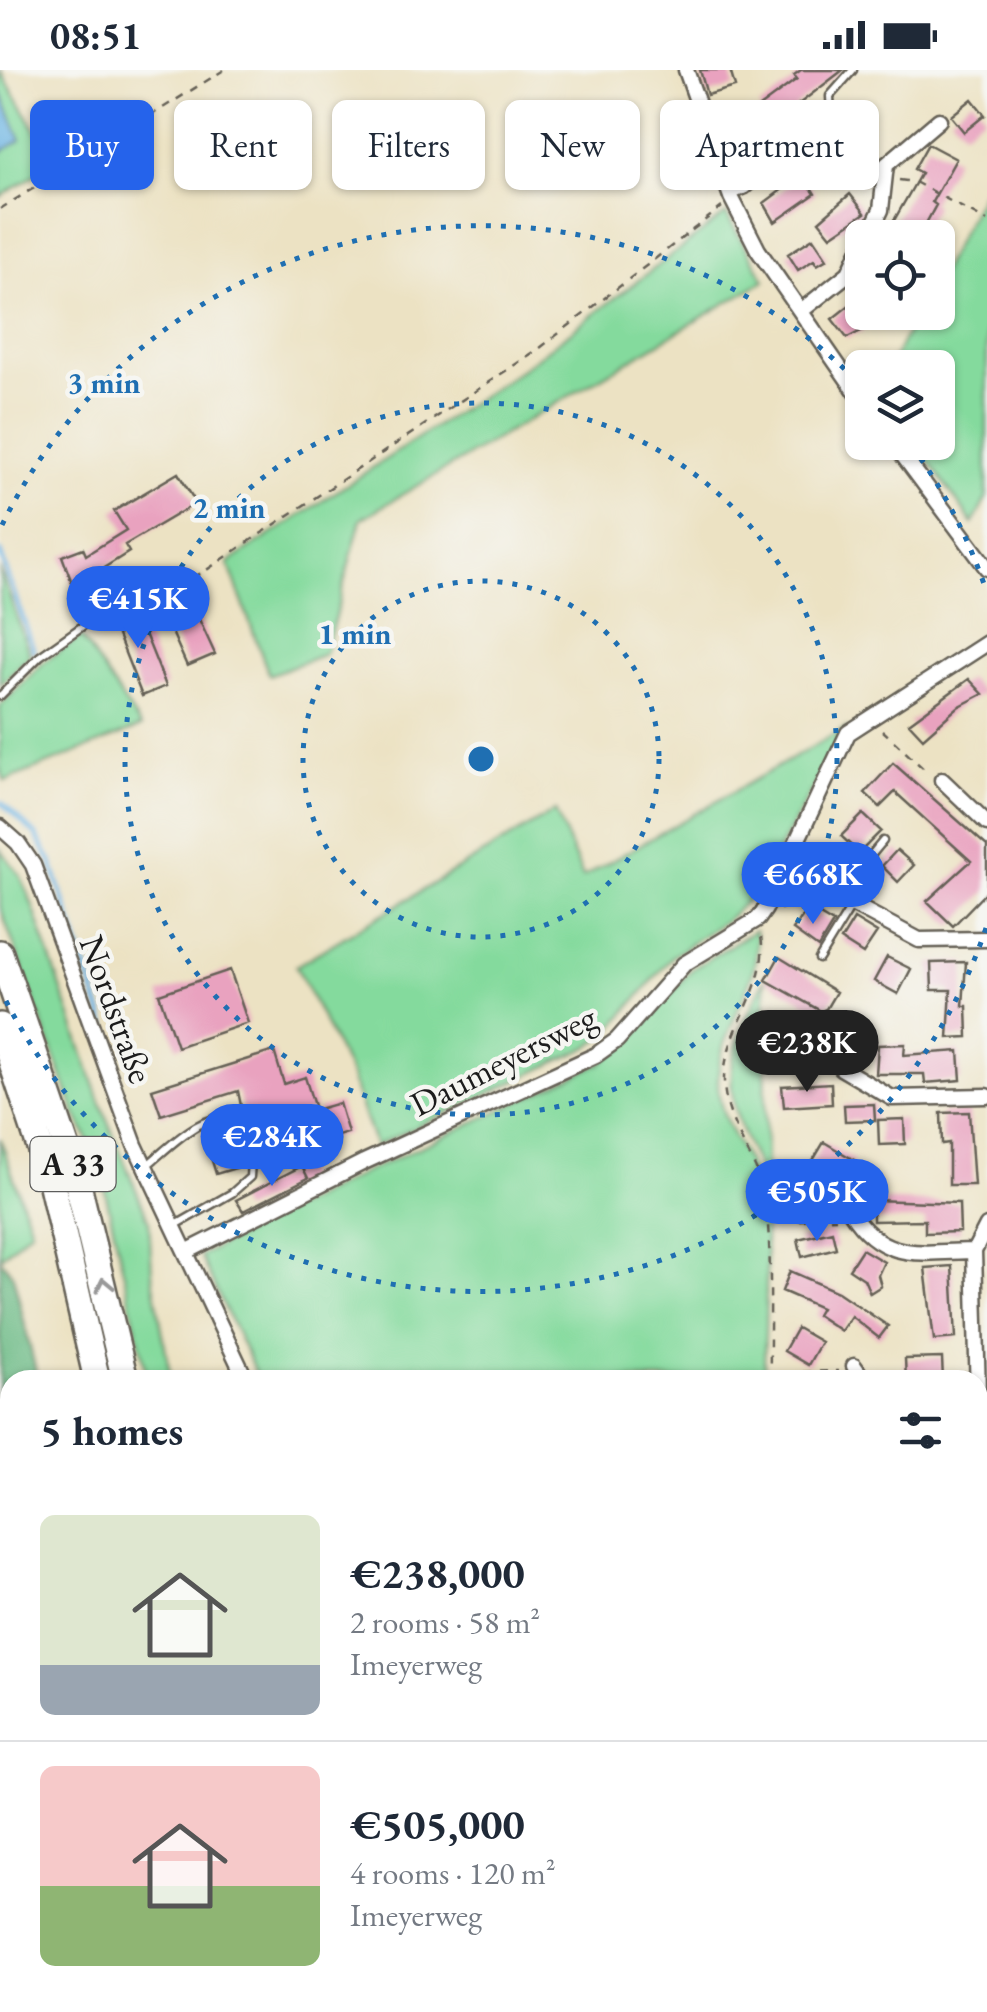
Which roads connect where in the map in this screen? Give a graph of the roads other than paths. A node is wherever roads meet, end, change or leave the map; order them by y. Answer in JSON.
{"nodes":[{"id":1,"x":686,"y":70,"type":"edge"},
{"id":2,"x":853,"y":70,"type":"edge"},
{"id":3,"x":938,"y":120,"type":"dead end"},
{"id":4,"x":731,"y":196,"type":"junction"},
{"id":5,"x":876,"y":220,"type":"edge"},
{"id":6,"x":845,"y":275,"type":"edge"},
{"id":7,"x":801,"y":311,"type":"junction"},
{"id":8,"x":845,"y":375,"type":"edge"},
{"id":9,"x":906,"y":460,"type":"edge"},
{"id":10,"x":987,"y":568,"type":"edge"},
{"id":11,"x":94,"y":618,"type":"road end"},
{"id":12,"x":987,"y":643,"type":"edge"},
{"id":13,"x":0,"y":696,"type":"edge"},
{"id":14,"x":942,"y":780,"type":"road end"},
{"id":15,"x":987,"y":824,"type":"edge"},
{"id":16,"x":0,"y":827,"type":"edge"},
{"id":17,"x":883,"y":842,"type":"dead end"},
{"id":18,"x":857,"y":907,"type":"junction"},
{"id":19,"x":987,"y":939,"type":"edge"},
{"id":20,"x":0,"y":953,"type":"edge"},
{"id":21,"x":819,"y":959,"type":"dead end"},
{"id":22,"x":825,"y":1016,"type":"dead end"},
{"id":23,"x":0,"y":1026,"type":"edge"},
{"id":24,"x":840,"y":1068,"type":"joint"},
{"id":25,"x":987,"y":1096,"type":"edge"},
{"id":26,"x":145,"y":1166,"type":"junction"},
{"id":27,"x":851,"y":1212,"type":"road end"},
{"id":28,"x":174,"y":1226,"type":"junction"},
{"id":29,"x":987,"y":1226,"type":"edge"},
{"id":30,"x":974,"y":1251,"type":"junction"},
{"id":31,"x":186,"y":1252,"type":"junction"},
{"id":32,"x":96,"y":1370,"type":"edge"},
{"id":33,"x":123,"y":1370,"type":"edge"},
{"id":34,"x":241,"y":1370,"type":"edge"},
{"id":35,"x":977,"y":1370,"type":"edge"}],
"edges":[{"from":1,"to":4,"type":"street"},
{"from":2,"to":4,"type":"lane"},
{"from":3,"to":5,"type":"street"},
{"from":4,"to":7,"type":"street"},
{"from":6,"to":7,"type":"street"},
{"from":7,"to":8,"type":"street"},
{"from":9,"to":10,"type":"street"},
{"from":11,"to":13,"type":"lane"},
{"from":12,"to":31,"type":"street","name":"Daumeyersweg"},
{"from":14,"to":15,"type":"street"},
{"from":16,"to":26,"type":"street","name":"Nordstraße"},
{"from":17,"to":18,"type":"lane"},
{"from":18,"to":19,"type":"street"},
{"from":18,"to":21,"type":"lane"},
{"from":33,"to":20,"type":"highway","number":"A 33","one_way":true},
{"from":22,"to":24,"type":"lane"},
{"from":23,"to":32,"type":"highway","number":"A 33"},
{"from":24,"to":25,"type":"street"},
{"from":26,"to":28,"type":"street","name":"Nordstraße"},
{"from":26,"to":28,"type":"lane"},
{"from":27,"to":30,"type":"street"},
{"from":28,"to":31,"type":"street","name":"Nordstraße"},
{"from":29,"to":30,"type":"street"},
{"from":30,"to":35,"type":"street"},
{"from":31,"to":34,"type":"street","name":"Nordstraße"}]}
